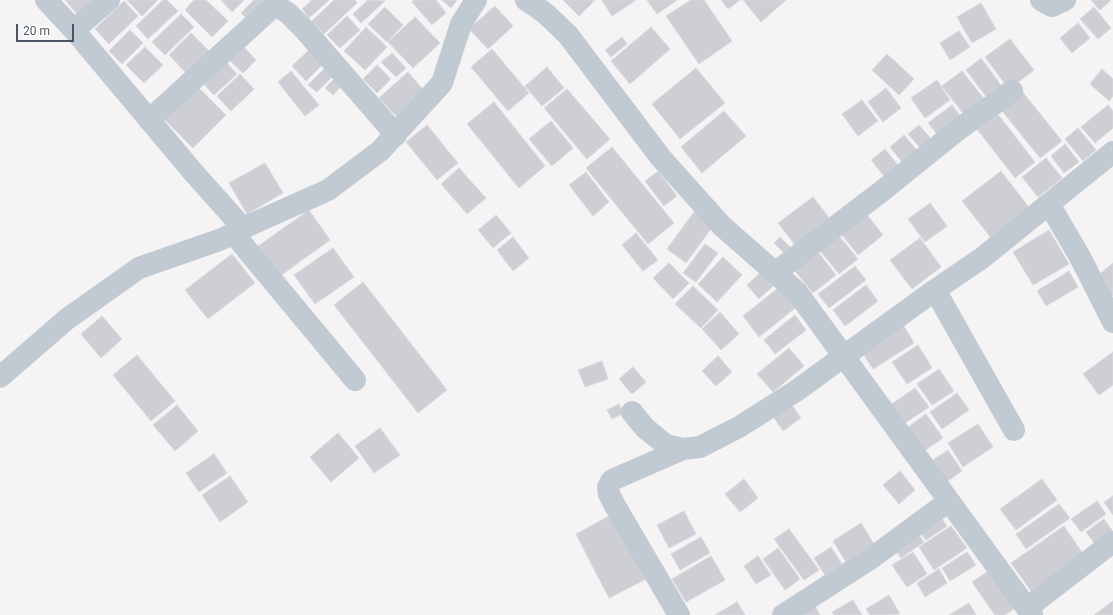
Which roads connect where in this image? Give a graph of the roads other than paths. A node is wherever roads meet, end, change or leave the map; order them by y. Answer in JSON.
{"nodes":[{"id":1,"x":46,"y":0,"type":"edge"},
{"id":2,"x":109,"y":0,"type":"edge"},
{"id":3,"x":476,"y":0,"type":"edge"},
{"id":4,"x":526,"y":0,"type":"edge"},
{"id":5,"x":1041,"y":0,"type":"edge"},
{"id":6,"x":1065,"y":0,"type":"edge"},
{"id":7,"x":74,"y":30,"type":"junction"},
{"id":8,"x":1012,"y":92,"type":"dead end"},
{"id":9,"x":149,"y":120,"type":"junction"},
{"id":10,"x":396,"y":135,"type":"junction"},
{"id":11,"x":1113,"y":152,"type":"edge"},
{"id":12,"x":1049,"y":204,"type":"junction"},
{"id":13,"x":238,"y":231,"type":"junction"},
{"id":14,"x":776,"y":272,"type":"junction"},
{"id":15,"x":935,"y":290,"type":"junction"},
{"id":16,"x":1113,"y":322,"type":"edge"},
{"id":17,"x":845,"y":357,"type":"junction"},
{"id":18,"x":0,"y":377,"type":"edge"},
{"id":19,"x":354,"y":380,"type":"dead end"},
{"id":20,"x":632,"y":412,"type":"dead end"},
{"id":21,"x":1014,"y":430,"type":"dead end"},
{"id":22,"x":684,"y":449,"type":"junction"},
{"id":23,"x":949,"y":501,"type":"junction"},
{"id":24,"x":1113,"y":542,"type":"edge"},
{"id":25,"x":1030,"y":612,"type":"edge"},
{"id":26,"x":679,"y":615,"type":"edge"},
{"id":27,"x":783,"y":615,"type":"edge"}],
"edges":[{"from":1,"to":7,"type":"street"},
{"from":2,"to":7,"type":"street"},
{"from":3,"to":10,"type":"street"},
{"from":4,"to":14,"type":"street"},
{"from":5,"to":6,"type":"street"},
{"from":7,"to":9,"type":"street"},
{"from":8,"to":14,"type":"street"},
{"from":9,"to":10,"type":"street"},
{"from":9,"to":13,"type":"street"},
{"from":10,"to":13,"type":"street"},
{"from":11,"to":12,"type":"street"},
{"from":12,"to":15,"type":"street"},
{"from":12,"to":16,"type":"street"},
{"from":13,"to":18,"type":"street"},
{"from":13,"to":19,"type":"street"},
{"from":14,"to":17,"type":"street"},
{"from":15,"to":17,"type":"street"},
{"from":15,"to":21,"type":"street"},
{"from":17,"to":22,"type":"street"},
{"from":17,"to":23,"type":"street"},
{"from":20,"to":22,"type":"street"},
{"from":22,"to":26,"type":"street"},
{"from":23,"to":25,"type":"street"},
{"from":23,"to":27,"type":"street"},
{"from":24,"to":25,"type":"street"}]}
